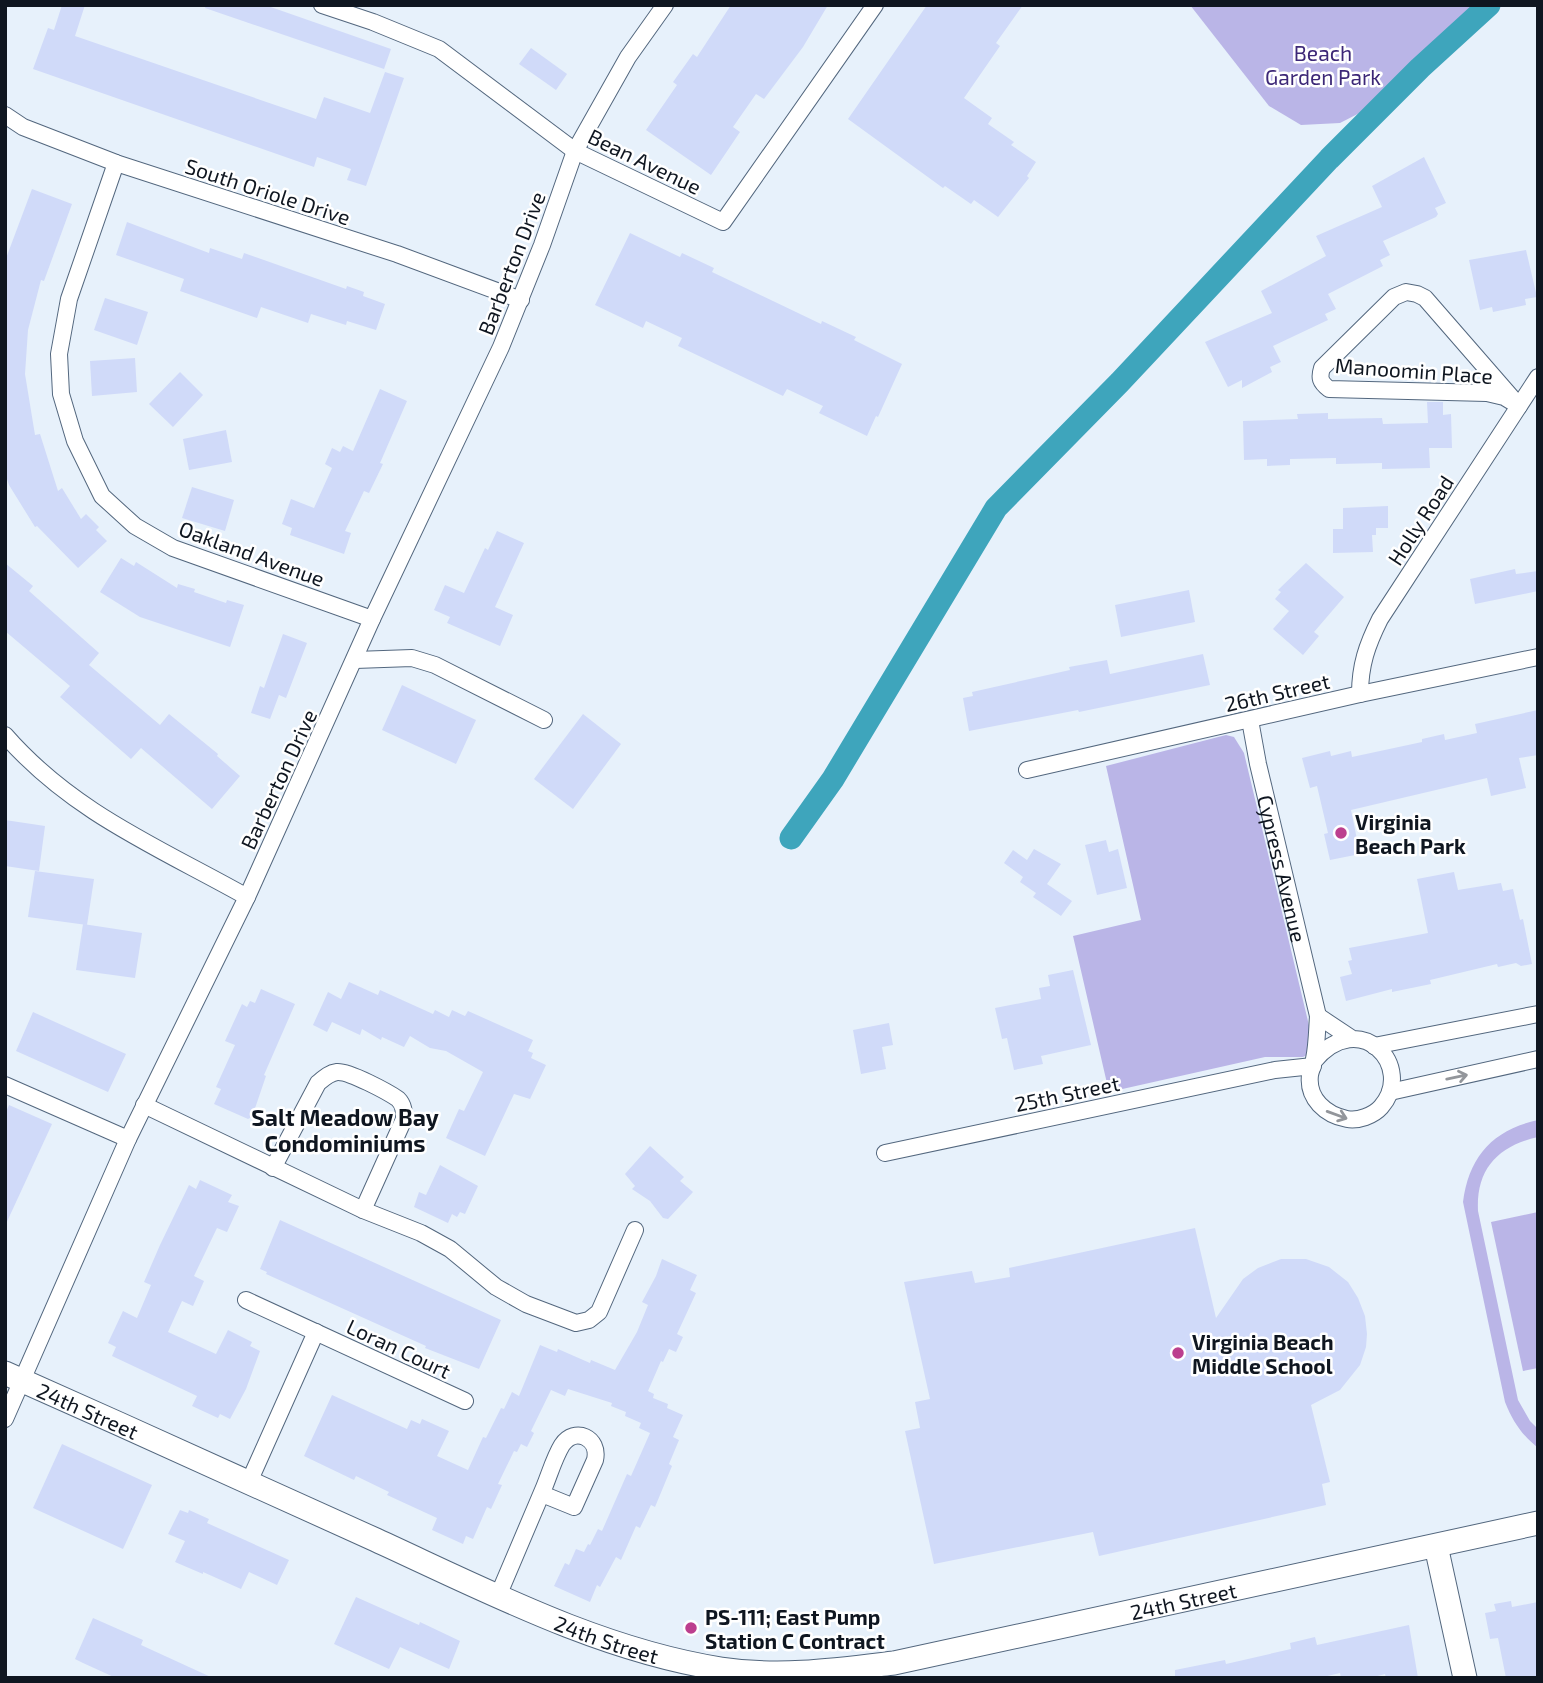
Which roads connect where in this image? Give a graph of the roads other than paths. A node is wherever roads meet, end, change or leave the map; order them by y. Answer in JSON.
{"nodes":[{"id":1,"x":322,"y":5,"type":"edge"},
{"id":2,"x":665,"y":5,"type":"edge"},
{"id":3,"x":875,"y":5,"type":"edge"},
{"id":4,"x":5,"y":115,"type":"edge"},
{"id":5,"x":575,"y":151,"type":"junction"},
{"id":6,"x":116,"y":163,"type":"junction"},
{"id":7,"x":521,"y":300,"type":"junction"},
{"id":8,"x":1538,"y":377,"type":"edge"},
{"id":9,"x":1519,"y":406,"type":"junction"},
{"id":10,"x":372,"y":619,"type":"junction"},
{"id":11,"x":1538,"y":657,"type":"edge"},
{"id":12,"x":355,"y":660,"type":"junction"},
{"id":13,"x":1360,"y":694,"type":"junction"},
{"id":14,"x":544,"y":720,"type":"dead end"},
{"id":15,"x":1250,"y":720,"type":"junction"},
{"id":16,"x":5,"y":735,"type":"edge"},
{"id":17,"x":1027,"y":770,"type":"dead end"},
{"id":18,"x":247,"y":897,"type":"junction"},
{"id":19,"x":1538,"y":1014,"type":"edge"},
{"id":20,"x":1318,"y":1016,"type":"junction"},
{"id":21,"x":1351,"y":1038,"type":"junction"},
{"id":22,"x":1374,"y":1046,"type":"junction"},
{"id":23,"x":1538,"y":1059,"type":"edge"},
{"id":24,"x":1313,"y":1064,"type":"junction"},
{"id":25,"x":1257,"y":1074,"type":"junction"},
{"id":26,"x":5,"y":1085,"type":"edge"},
{"id":27,"x":1390,"y":1092,"type":"junction"},
{"id":28,"x":1314,"y":1098,"type":"junction"},
{"id":29,"x":145,"y":1105,"type":"junction"},
{"id":30,"x":128,"y":1139,"type":"junction"},
{"id":31,"x":886,"y":1153,"type":"dead end"},
{"id":32,"x":273,"y":1168,"type":"junction"},
{"id":33,"x":363,"y":1210,"type":"junction"},
{"id":34,"x":635,"y":1230,"type":"dead end"},
{"id":35,"x":246,"y":1300,"type":"dead end"},
{"id":36,"x":316,"y":1332,"type":"junction"},
{"id":37,"x":14,"y":1377,"type":"edge"},
{"id":38,"x":465,"y":1401,"type":"dead end"},
{"id":39,"x":5,"y":1419,"type":"edge"},
{"id":40,"x":249,"y":1482,"type":"junction"},
{"id":41,"x":541,"y":1494,"type":"dead end"},
{"id":42,"x":1538,"y":1523,"type":"edge"},
{"id":43,"x":1436,"y":1546,"type":"junction"},
{"id":44,"x":498,"y":1596,"type":"junction"},
{"id":45,"x":1465,"y":1678,"type":"edge"}],
"edges":[{"from":1,"to":5,"type":"street","name":"Bean Avenue"},
{"from":2,"to":5,"type":"street","name":"Barberton Drive"},
{"from":3,"to":5,"type":"street","name":"Bean Avenue"},
{"from":4,"to":6,"type":"street","name":"South Oriole Drive"},
{"from":5,"to":7,"type":"street","name":"Barberton Drive"},
{"from":6,"to":7,"type":"street","name":"South Oriole Drive"},
{"from":6,"to":10,"type":"street","name":"Oakland Avenue"},
{"from":7,"to":10,"type":"street","name":"Barberton Drive"},
{"from":8,"to":9,"type":"street","name":"Holly Road"},
{"from":9,"to":9,"type":"street","name":"Manoomin Place"},
{"from":9,"to":13,"type":"street","name":"Holly Road"},
{"from":10,"to":12,"type":"street","name":"Barberton Drive"},
{"from":11,"to":13,"type":"street","name":"26th Street"},
{"from":12,"to":14,"type":"street"},
{"from":12,"to":18,"type":"street","name":"Barberton Drive"},
{"from":13,"to":15,"type":"street","name":"26th Street"},
{"from":15,"to":17,"type":"street","name":"26th Street"},
{"from":15,"to":20,"type":"street","name":"Cypress Avenue"},
{"from":16,"to":18,"type":"street"},
{"from":18,"to":29,"type":"street","name":"Barberton Drive"},
{"from":19,"to":22,"type":"street"},
{"from":20,"to":21,"type":"street"},
{"from":20,"to":24,"type":"street","name":"Cypress Avenue"},
{"from":21,"to":22,"type":"street"},
{"from":21,"to":24,"type":"street","name":"25th Street"},
{"from":22,"to":27,"type":"street"},
{"from":27,"to":23,"type":"street","one_way":true},
{"from":24,"to":25,"type":"street","name":"25th Street"},
{"from":24,"to":28,"type":"street"},
{"from":25,"to":28,"type":"street","name":"25th Street"},
{"from":25,"to":31,"type":"street","name":"25th Street"},
{"from":26,"to":30,"type":"street"},
{"from":28,"to":27,"type":"street","name":"25th Street","one_way":true},
{"from":29,"to":30,"type":"street","name":"Barberton Drive"},
{"from":29,"to":32,"type":"street"},
{"from":30,"to":37,"type":"street","name":"Barberton Drive"},
{"from":32,"to":33,"type":"street"},
{"from":32,"to":33,"type":"street"},
{"from":33,"to":34,"type":"street"},
{"from":35,"to":36,"type":"street","name":"Loran Court"},
{"from":36,"to":38,"type":"street","name":"Loran Court"},
{"from":36,"to":40,"type":"street","name":"Loran Court"},
{"from":37,"to":39,"type":"street","name":"Barberton Drive"},
{"from":37,"to":40,"type":"street","name":"24th Street"},
{"from":40,"to":44,"type":"street","name":"24th Street"},
{"from":41,"to":44,"type":"street"},
{"from":42,"to":43,"type":"street","name":"24th Street"},
{"from":43,"to":44,"type":"street","name":"24th Street"},
{"from":43,"to":45,"type":"street"}]}
